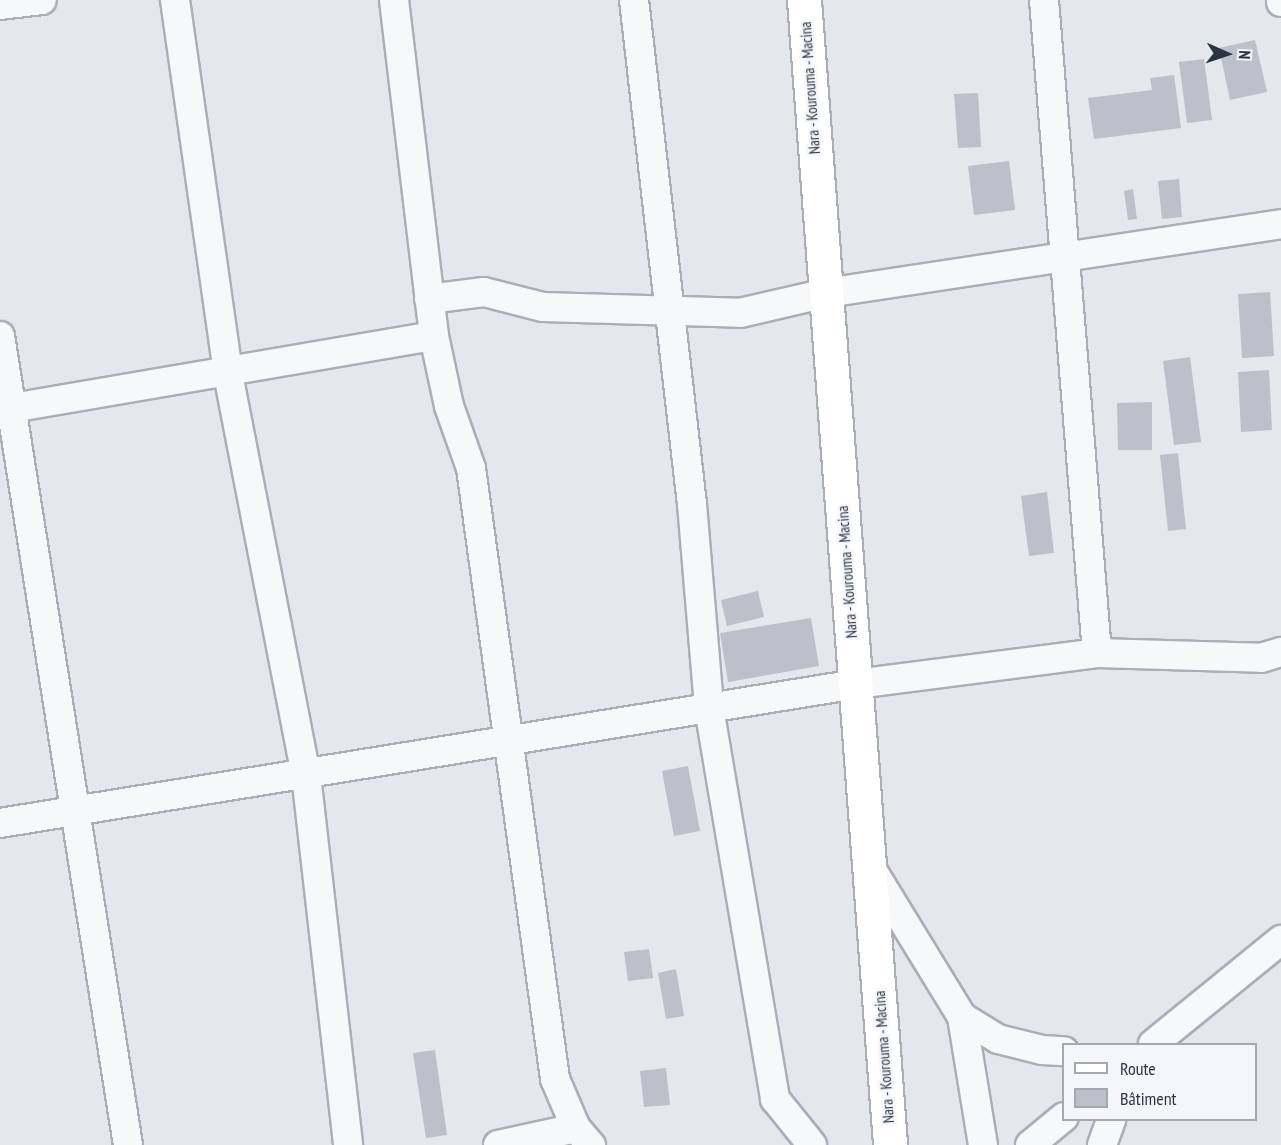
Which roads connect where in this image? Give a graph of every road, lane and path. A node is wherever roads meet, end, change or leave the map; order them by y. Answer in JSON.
{"nodes":[{"id":1,"x":42,"y":0,"type":"edge"},
{"id":2,"x":176,"y":0,"type":"edge"},
{"id":3,"x":394,"y":0,"type":"edge"},
{"id":4,"x":634,"y":0,"type":"edge"},
{"id":5,"x":804,"y":0,"type":"edge"},
{"id":6,"x":1044,"y":0,"type":"edge"},
{"id":7,"x":0,"y":5,"type":"edge"},
{"id":8,"x":1281,"y":224,"type":"edge"},
{"id":9,"x":1064,"y":257,"type":"junction"},
{"id":10,"x":826,"y":293,"type":"junction"},
{"id":11,"x":429,"y":299,"type":"junction"},
{"id":12,"x":670,"y":313,"type":"junction"},
{"id":13,"x":0,"y":336,"type":"edge"},
{"id":14,"x":434,"y":336,"type":"junction"},
{"id":15,"x":228,"y":374,"type":"junction"},
{"id":16,"x":5,"y":409,"type":"edge"},
{"id":17,"x":1281,"y":652,"type":"edge"},
{"id":18,"x":1097,"y":653,"type":"junction"},
{"id":19,"x":856,"y":684,"type":"junction"},
{"id":20,"x":709,"y":708,"type":"junction"},
{"id":21,"x":510,"y":741,"type":"junction"},
{"id":22,"x":306,"y":775,"type":"junction"},
{"id":23,"x":75,"y":813,"type":"junction"},
{"id":24,"x":0,"y":823,"type":"edge"},
{"id":25,"x":869,"y":865,"type":"junction"},
{"id":26,"x":1281,"y":940,"type":"edge"},
{"id":27,"x":962,"y":1017,"type":"junction"},
{"id":28,"x":1154,"y":1043,"type":"edge"},
{"id":29,"x":1062,"y":1051,"type":"edge"},
{"id":30,"x":1062,"y":1119,"type":"edge"},
{"id":31,"x":1110,"y":1121,"type":"edge"},
{"id":32,"x":584,"y":1136,"type":"edge"},
{"id":33,"x":128,"y":1145,"type":"edge"},
{"id":34,"x":348,"y":1145,"type":"edge"},
{"id":35,"x":498,"y":1145,"type":"edge"},
{"id":36,"x":813,"y":1145,"type":"edge"},
{"id":37,"x":890,"y":1145,"type":"edge"},
{"id":38,"x":983,"y":1145,"type":"edge"},
{"id":39,"x":1030,"y":1145,"type":"edge"},
{"id":40,"x":1102,"y":1145,"type":"edge"}],
"edges":[{"from":1,"to":7,"type":"street"},
{"from":2,"to":15,"type":"street"},
{"from":3,"to":11,"type":"street"},
{"from":4,"to":12,"type":"street"},
{"from":5,"to":10,"type":"main road","name":"Nara - Kourouma - Macina"},
{"from":6,"to":9,"type":"street"},
{"from":8,"to":9,"type":"street"},
{"from":9,"to":10,"type":"street"},
{"from":9,"to":18,"type":"street"},
{"from":10,"to":12,"type":"street"},
{"from":10,"to":19,"type":"main road","name":"Nara - Kourouma - Macina"},
{"from":11,"to":12,"type":"street"},
{"from":11,"to":14,"type":"street"},
{"from":12,"to":20,"type":"street"},
{"from":13,"to":16,"type":"street"},
{"from":14,"to":15,"type":"street"},
{"from":14,"to":21,"type":"street"},
{"from":15,"to":16,"type":"street"},
{"from":15,"to":22,"type":"street"},
{"from":16,"to":23,"type":"street"},
{"from":17,"to":18,"type":"street"},
{"from":18,"to":19,"type":"street"},
{"from":19,"to":20,"type":"street"},
{"from":19,"to":25,"type":"main road","name":"Nara - Kourouma - Macina"},
{"from":20,"to":21,"type":"street"},
{"from":20,"to":36,"type":"street"},
{"from":21,"to":22,"type":"street"},
{"from":21,"to":32,"type":"street"},
{"from":22,"to":23,"type":"street"},
{"from":22,"to":34,"type":"street"},
{"from":23,"to":24,"type":"street"},
{"from":23,"to":33,"type":"street"},
{"from":25,"to":27,"type":"street"},
{"from":25,"to":37,"type":"main road","name":"Nara - Kourouma - Macina"},
{"from":26,"to":28,"type":"street"},
{"from":27,"to":29,"type":"street"},
{"from":27,"to":38,"type":"street"},
{"from":30,"to":39,"type":"street"},
{"from":31,"to":40,"type":"street"},
{"from":32,"to":35,"type":"street"}]}
